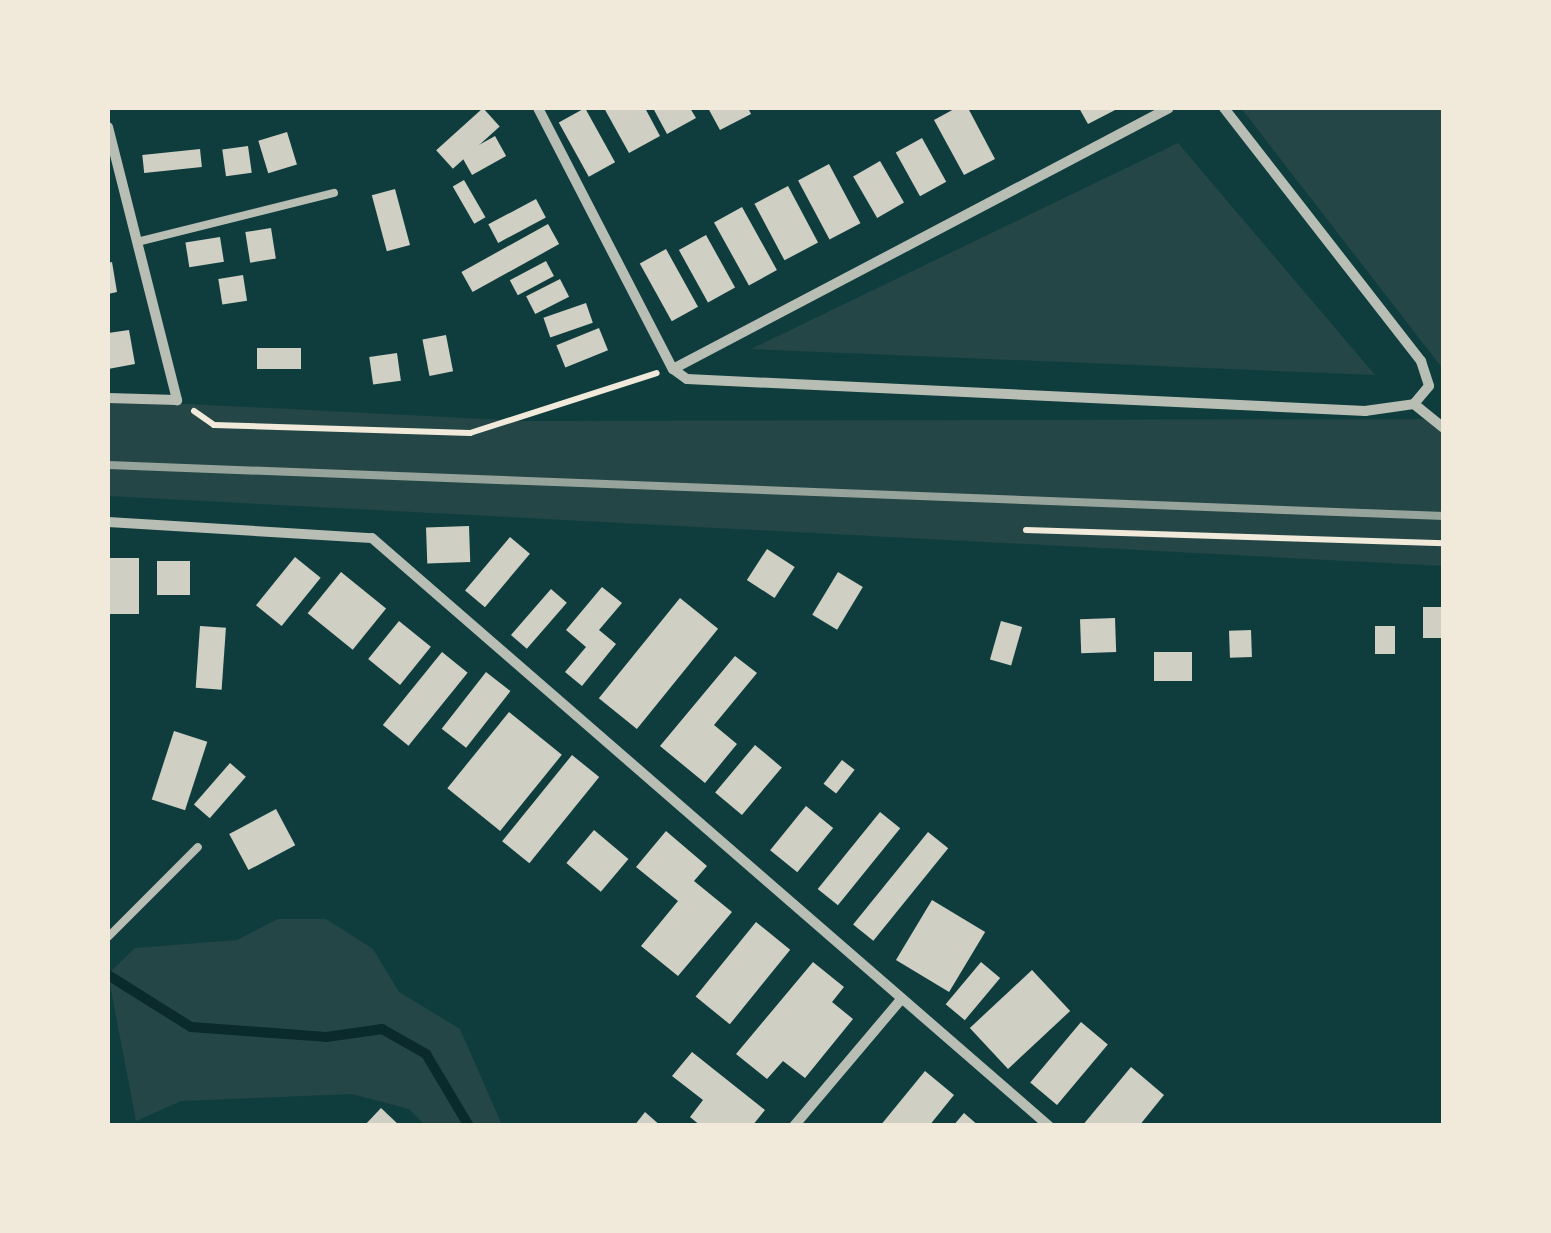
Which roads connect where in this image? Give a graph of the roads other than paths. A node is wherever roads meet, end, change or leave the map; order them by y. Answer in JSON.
{"nodes":[{"id":1,"x":538,"y":108,"type":"edge"},
{"id":2,"x":1169,"y":108,"type":"edge"},
{"id":3,"x":1224,"y":108,"type":"edge"},
{"id":4,"x":108,"y":127,"type":"edge"},
{"id":5,"x":334,"y":193,"type":"dead end"},
{"id":6,"x":137,"y":242,"type":"junction"},
{"id":7,"x":673,"y":368,"type":"junction"},
{"id":8,"x":108,"y":398,"type":"edge"},
{"id":9,"x":1414,"y":404,"type":"junction"},
{"id":10,"x":1444,"y":428,"type":"edge"},
{"id":11,"x":108,"y":522,"type":"edge"},
{"id":12,"x":198,"y":847,"type":"dead end"},
{"id":13,"x":108,"y":937,"type":"edge"},
{"id":14,"x":902,"y":998,"type":"junction"},
{"id":15,"x":794,"y":1126,"type":"edge"},
{"id":16,"x":1049,"y":1126,"type":"edge"}],
"edges":[{"from":1,"to":7,"type":"street"},
{"from":2,"to":7,"type":"street"},
{"from":3,"to":9,"type":"street"},
{"from":4,"to":6,"type":"street"},
{"from":5,"to":6,"type":"lane"},
{"from":6,"to":8,"type":"street"},
{"from":7,"to":9,"type":"street"},
{"from":9,"to":10,"type":"street"},
{"from":11,"to":14,"type":"street"},
{"from":12,"to":13,"type":"lane"},
{"from":14,"to":15,"type":"street"},
{"from":14,"to":16,"type":"street"}]}
